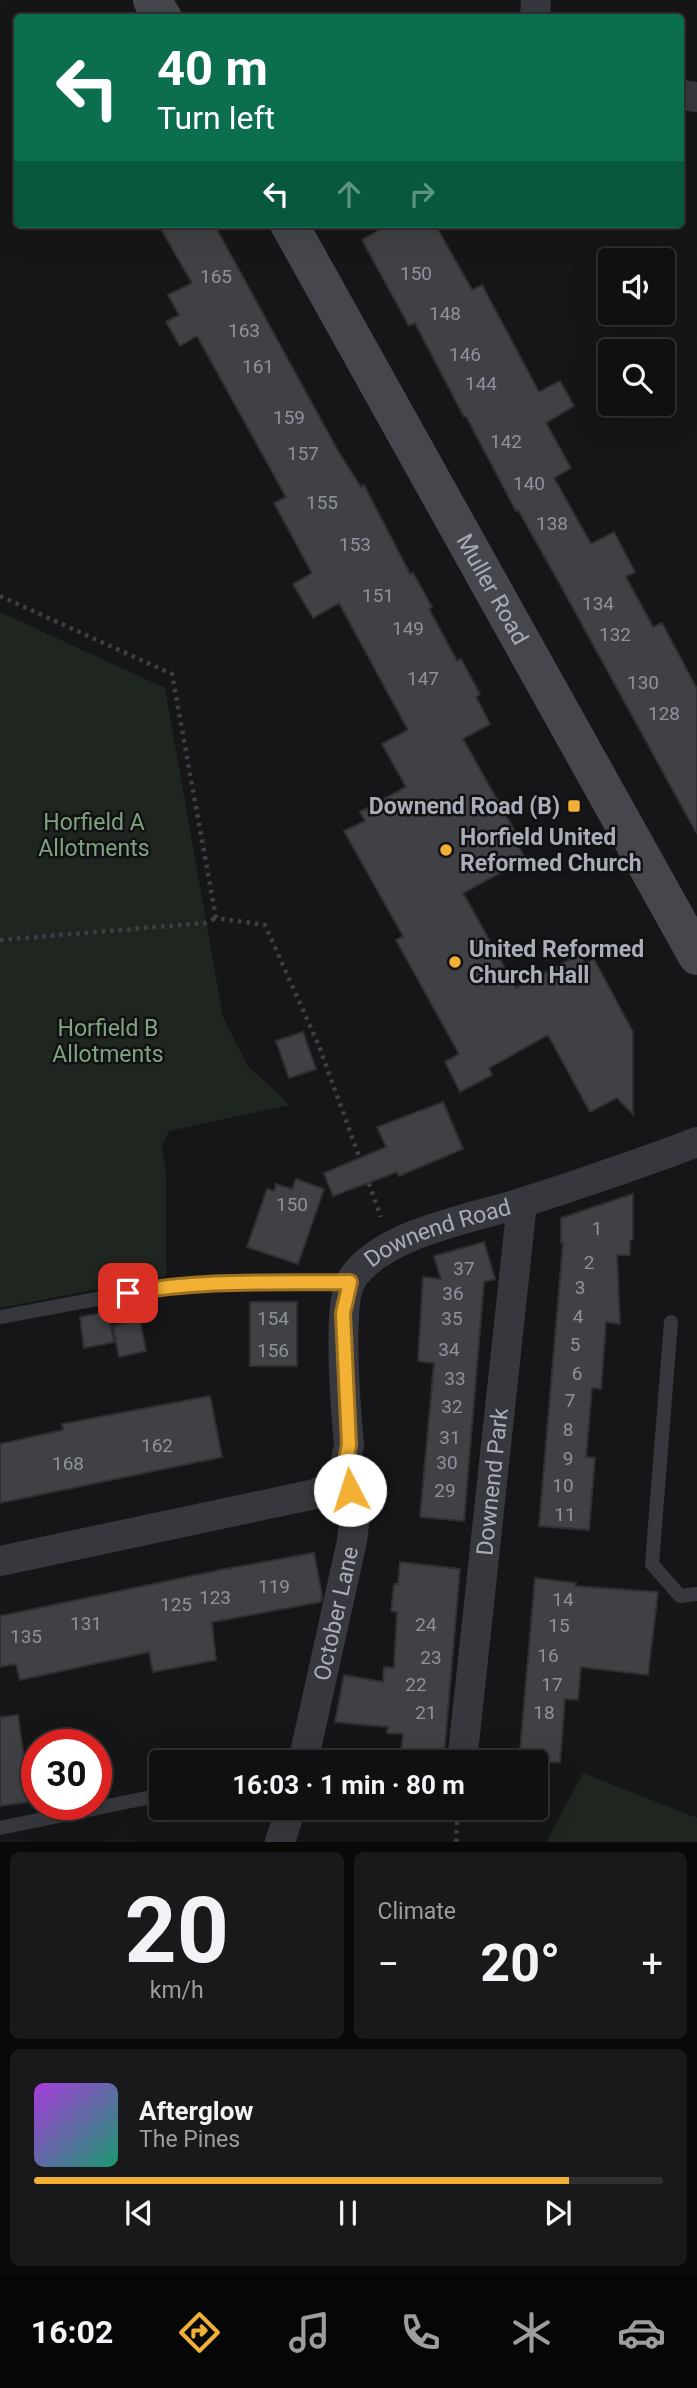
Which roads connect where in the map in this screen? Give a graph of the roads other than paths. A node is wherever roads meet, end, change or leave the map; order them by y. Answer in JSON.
{"nodes":[{"id":1,"x":291,"y":228,"type":"edge"},
{"id":2,"x":697,"y":956,"type":"edge"},
{"id":3,"x":697,"y":1142,"type":"edge"},
{"id":4,"x":522,"y":1203,"type":"junction"},
{"id":5,"x":350,"y":1282,"type":"junction"},
{"id":6,"x":0,"y":1318,"type":"edge"},
{"id":7,"x":671,"y":1322,"type":"dead end"},
{"id":8,"x":345,"y":1465,"type":"junction"},
{"id":9,"x":0,"y":1561,"type":"edge"},
{"id":10,"x":697,"y":1594,"type":"edge"},
{"id":11,"x":306,"y":1750,"type":"edge"},
{"id":12,"x":463,"y":1750,"type":"edge"},
{"id":13,"x":149,"y":1797,"type":"edge"},
{"id":14,"x":286,"y":1820,"type":"edge"},
{"id":15,"x":0,"y":1828,"type":"edge"},
{"id":16,"x":279,"y":1842,"type":"edge"}],
"edges":[{"from":1,"to":2,"type":"main road","name":"Muller Road"},
{"from":3,"to":4,"type":"street","name":"Downend Road"},
{"from":4,"to":5,"type":"street","name":"Downend Road"},
{"from":4,"to":12,"type":"street","name":"Downend Park"},
{"from":5,"to":6,"type":"lane"},
{"from":5,"to":8,"type":"street","name":"Downend Road"},
{"from":7,"to":10,"type":"lane"},
{"from":8,"to":9,"type":"street"},
{"from":8,"to":11,"type":"street","name":"October Lane"},
{"from":13,"to":15,"type":"lane"},
{"from":14,"to":16,"type":"street"}]}
